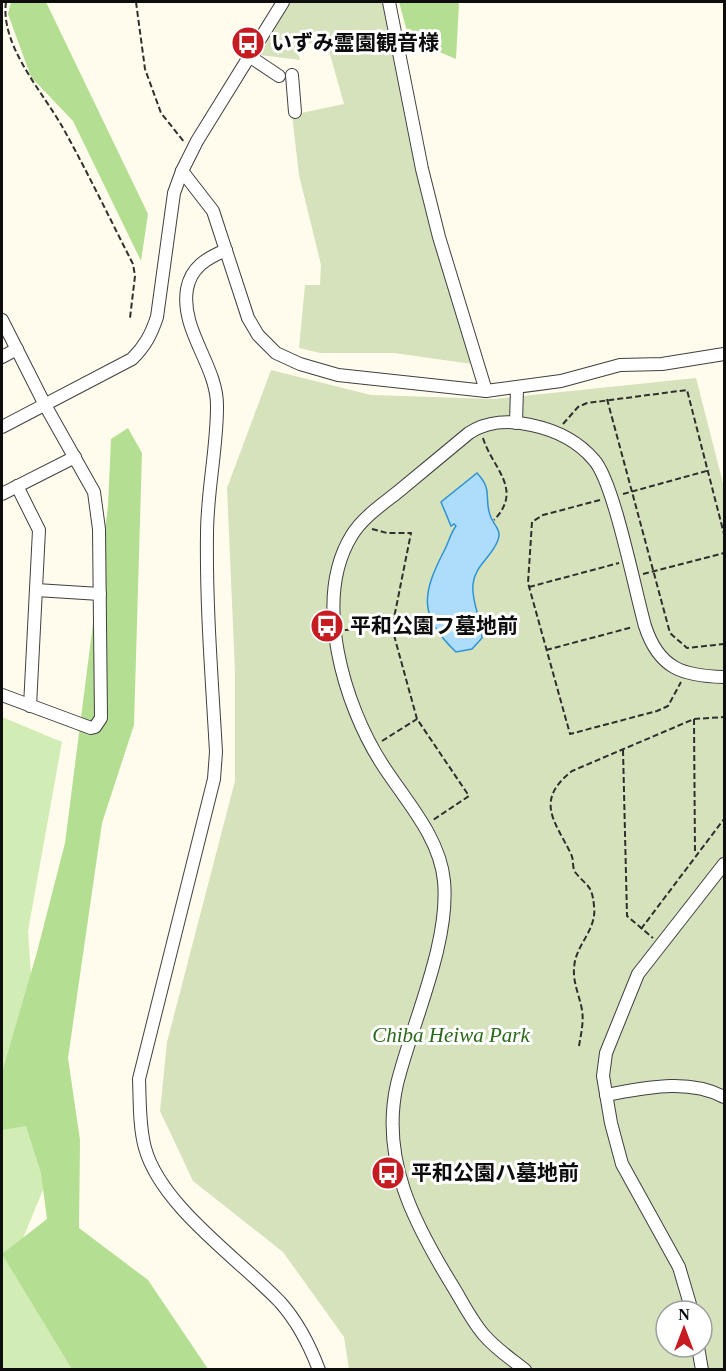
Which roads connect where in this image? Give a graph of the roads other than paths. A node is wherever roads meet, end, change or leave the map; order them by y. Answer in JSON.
{"nodes":[{"id":1,"x":283,"y":2,"type":"edge"},
{"id":2,"x":389,"y":2,"type":"edge"},
{"id":3,"x":249,"y":56,"type":"junction"},
{"id":4,"x":295,"y":112,"type":"dead end"},
{"id":5,"x":182,"y":171,"type":"junction"},
{"id":6,"x":226,"y":250,"type":"junction"},
{"id":7,"x":2,"y":320,"type":"edge"},
{"id":8,"x":17,"y":349,"type":"junction"},
{"id":9,"x":724,"y":354,"type":"edge"},
{"id":10,"x":2,"y":357,"type":"edge"},
{"id":11,"x":517,"y":388,"type":"junction"},
{"id":12,"x":486,"y":391,"type":"junction"},
{"id":13,"x":45,"y":405,"type":"junction"},
{"id":14,"x":516,"y":423,"type":"junction"},
{"id":15,"x":2,"y":427,"type":"edge"},
{"id":16,"x":75,"y":457,"type":"junction"},
{"id":17,"x":17,"y":486,"type":"junction"},
{"id":18,"x":2,"y":494,"type":"edge"},
{"id":19,"x":36,"y":590,"type":"junction"},
{"id":20,"x":99,"y":594,"type":"junction"},
{"id":21,"x":724,"y":677,"type":"edge"},
{"id":22,"x":2,"y":695,"type":"edge"},
{"id":23,"x":30,"y":706,"type":"junction"},
{"id":24,"x":724,"y":864,"type":"edge"},
{"id":25,"x":606,"y":1095,"type":"junction"},
{"id":26,"x":724,"y":1097,"type":"edge"},
{"id":27,"x":688,"y":1299,"type":"edge"},
{"id":28,"x":319,"y":1370,"type":"edge"},
{"id":29,"x":525,"y":1370,"type":"edge"}],
"edges":[{"from":1,"to":3,"type":"street"},
{"from":2,"to":12,"type":"street"},
{"from":3,"to":4,"type":"street"},
{"from":3,"to":5,"type":"street"},
{"from":5,"to":6,"type":"street"},
{"from":5,"to":13,"type":"street"},
{"from":6,"to":12,"type":"street"},
{"from":6,"to":28,"type":"street"},
{"from":7,"to":8,"type":"street"},
{"from":8,"to":10,"type":"street"},
{"from":8,"to":13,"type":"street"},
{"from":9,"to":11,"type":"street"},
{"from":11,"to":12,"type":"street"},
{"from":11,"to":14,"type":"street"},
{"from":13,"to":15,"type":"street"},
{"from":13,"to":16,"type":"street"},
{"from":14,"to":21,"type":"street"},
{"from":14,"to":29,"type":"street"},
{"from":16,"to":17,"type":"street"},
{"from":16,"to":20,"type":"street"},
{"from":17,"to":18,"type":"street"},
{"from":17,"to":19,"type":"street"},
{"from":19,"to":20,"type":"street"},
{"from":19,"to":23,"type":"street"},
{"from":20,"to":23,"type":"street"},
{"from":22,"to":23,"type":"street"},
{"from":24,"to":25,"type":"street"},
{"from":25,"to":26,"type":"street"},
{"from":25,"to":27,"type":"street"}]}
